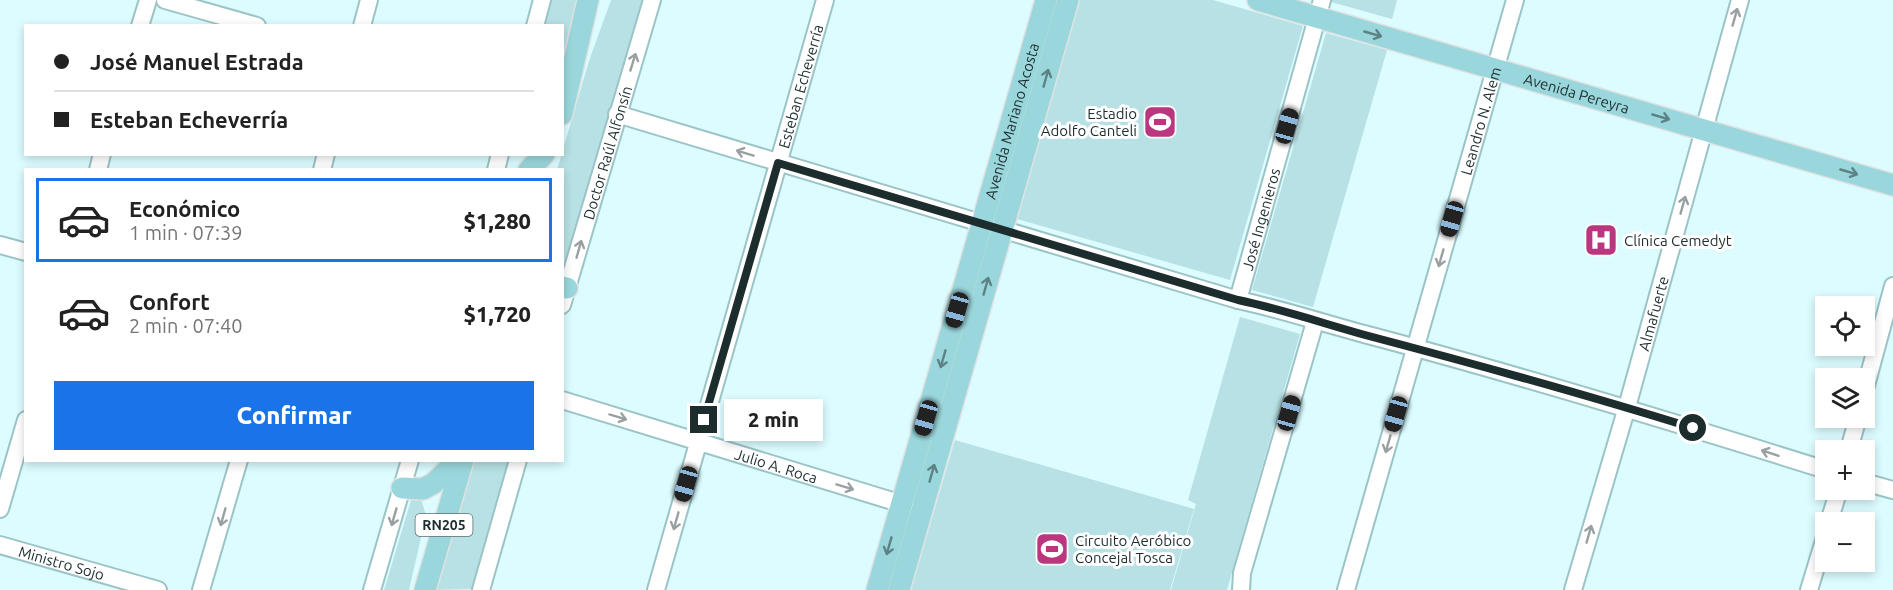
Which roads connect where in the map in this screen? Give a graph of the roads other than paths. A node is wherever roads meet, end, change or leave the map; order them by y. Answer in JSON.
{"nodes":[{"id":1,"x":148,"y":0,"type":"edge"},
{"id":2,"x":165,"y":0,"type":"edge"},
{"id":3,"x":369,"y":0,"type":"edge"},
{"id":4,"x":542,"y":0,"type":"edge"},
{"id":5,"x":588,"y":0,"type":"edge"},
{"id":6,"x":601,"y":0,"type":"edge"},
{"id":7,"x":652,"y":0,"type":"edge"},
{"id":8,"x":825,"y":0,"type":"edge"},
{"id":9,"x":1046,"y":0,"type":"edge"},
{"id":10,"x":1068,"y":0,"type":"edge"},
{"id":11,"x":1258,"y":0,"type":"edge"},
{"id":12,"x":1515,"y":0,"type":"edge"},
{"id":13,"x":1740,"y":0,"type":"edge"},
{"id":14,"x":1319,"y":8,"type":"edge"},
{"id":15,"x":141,"y":24,"type":"edge"},
{"id":16,"x":250,"y":24,"type":"edge"},
{"id":17,"x":363,"y":24,"type":"edge"},
{"id":18,"x":536,"y":24,"type":"edge"},
{"id":19,"x":1496,"y":69,"type":"junction"},
{"id":20,"x":564,"y":107,"type":"edge"},
{"id":21,"x":617,"y":114,"type":"junction"},
{"id":22,"x":1704,"y":129,"type":"junction"},
{"id":23,"x":542,"y":156,"type":"edge"},
{"id":24,"x":778,"y":163,"type":"junction"},
{"id":25,"x":531,"y":168,"type":"edge"},
{"id":26,"x":1893,"y":185,"type":"edge"},
{"id":27,"x":992,"y":227,"type":"junction"},
{"id":28,"x":0,"y":245,"type":"edge"},
{"id":29,"x":24,"y":251,"type":"edge"},
{"id":30,"x":1893,"y":286,"type":"edge"},
{"id":31,"x":564,"y":293,"type":"edge"},
{"id":32,"x":1238,"y":300,"type":"junction"},
{"id":33,"x":1315,"y":322,"type":"junction"},
{"id":34,"x":1416,"y":348,"type":"junction"},
{"id":35,"x":1871,"y":368,"type":"edge"},
{"id":36,"x":564,"y":401,"type":"edge"},
{"id":37,"x":1627,"y":407,"type":"junction"},
{"id":38,"x":24,"y":427,"type":"edge"},
{"id":39,"x":698,"y":442,"type":"junction"},
{"id":40,"x":238,"y":462,"type":"edge"},
{"id":41,"x":409,"y":462,"type":"edge"},
{"id":42,"x":456,"y":462,"type":"edge"},
{"id":43,"x":462,"y":462,"type":"edge"},
{"id":44,"x":517,"y":462,"type":"edge"},
{"id":45,"x":1815,"y":467,"type":"edge"},
{"id":46,"x":1875,"y":485,"type":"edge"},
{"id":47,"x":402,"y":488,"type":"junction"},
{"id":48,"x":1893,"y":490,"type":"edge"},
{"id":49,"x":912,"y":507,"type":"junction"},
{"id":50,"x":0,"y":508,"type":"edge"},
{"id":51,"x":0,"y":544,"type":"edge"},
{"id":52,"x":1815,"y":570,"type":"edge"},
{"id":53,"x":158,"y":590,"type":"edge"},
{"id":54,"x":201,"y":590,"type":"edge"},
{"id":55,"x":372,"y":590,"type":"edge"},
{"id":56,"x":425,"y":590,"type":"edge"},
{"id":57,"x":481,"y":590,"type":"edge"},
{"id":58,"x":656,"y":590,"type":"edge"},
{"id":59,"x":877,"y":590,"type":"edge"},
{"id":60,"x":898,"y":590,"type":"edge"},
{"id":61,"x":1241,"y":590,"type":"edge"},
{"id":62,"x":1346,"y":590,"type":"edge"},
{"id":63,"x":1573,"y":590,"type":"edge"},
{"id":64,"x":1809,"y":590,"type":"edge"}],
"edges":[{"from":1,"to":15,"type":"street"},
{"from":2,"to":16,"type":"street"},
{"from":3,"to":17,"type":"street"},
{"from":4,"to":18,"type":"street"},
{"from":5,"to":20,"type":"main road"},
{"from":6,"to":20,"type":"main road"},
{"from":21,"to":7,"type":"street","name":"Doctor Raúl Alfonsín","one_way":true},
{"from":8,"to":24,"type":"street","name":"Esteban Echeverría"},
{"from":9,"to":27,"type":"main road","name":"Avenida Mariano Acosta"},
{"from":27,"to":10,"type":"main road","name":"Avenida Mariano Acosta","one_way":true},
{"from":11,"to":14,"type":"main road","name":"Avenida Pereyra"},
{"from":12,"to":19,"type":"street","name":"Leandro N. Alem"},
{"from":22,"to":13,"type":"street","name":"Almafuerte","one_way":true},
{"from":14,"to":19,"type":"main road","name":"Avenida Pereyra","one_way":true},
{"from":14,"to":32,"type":"street","name":"José Ingenieros"},
{"from":19,"to":22,"type":"main road","name":"Avenida Pereyra","one_way":true},
{"from":19,"to":34,"type":"street","name":"Leandro N. Alem","one_way":true},
{"from":24,"to":21,"type":"street","one_way":true},
{"from":31,"to":21,"type":"street","name":"Doctor Raúl Alfonsín","one_way":true},
{"from":22,"to":26,"type":"main road","name":"Avenida Pereyra","one_way":true},
{"from":37,"to":22,"type":"street","name":"Almafuerte","one_way":true},
{"from":23,"to":25,"type":"main road"},
{"from":24,"to":27,"type":"street"},
{"from":24,"to":39,"type":"street","name":"Esteban Echeverría"},
{"from":27,"to":32,"type":"street"},
{"from":27,"to":49,"type":"main road","name":"Avenida Mariano Acosta"},
{"from":28,"to":29,"type":"street"},
{"from":30,"to":35,"type":"street"},
{"from":32,"to":33,"type":"street"},
{"from":33,"to":34,"type":"street"},
{"from":33,"to":61,"type":"street"},
{"from":34,"to":37,"type":"street"},
{"from":34,"to":62,"type":"street","name":"Leandro N. Alem","one_way":true},
{"from":36,"to":39,"type":"street","name":"Julio A. Roca","one_way":true},
{"from":45,"to":37,"type":"street","one_way":true},
{"from":63,"to":37,"type":"street","name":"Almafuerte","one_way":true},
{"from":38,"to":50,"type":"street"},
{"from":39,"to":49,"type":"street","name":"Julio A. Roca","one_way":true},
{"from":39,"to":58,"type":"street","name":"Esteban Echeverría","one_way":true},
{"from":40,"to":54,"type":"street","one_way":true},
{"from":41,"to":47,"type":"street"},
{"from":42,"to":47,"type":"main road"},
{"from":43,"to":56,"type":"main road","number":"RN205"},
{"from":44,"to":57,"type":"street"},
{"from":46,"to":48,"type":"street"},
{"from":47,"to":55,"type":"street","one_way":true},
{"from":49,"to":59,"type":"main road","name":"Avenida Mariano Acosta","one_way":true},
{"from":49,"to":60,"type":"main road","name":"Avenida Mariano Acosta"},
{"from":51,"to":53,"type":"street","name":"Ministro Sojo"},
{"from":52,"to":64,"type":"street"}]}
